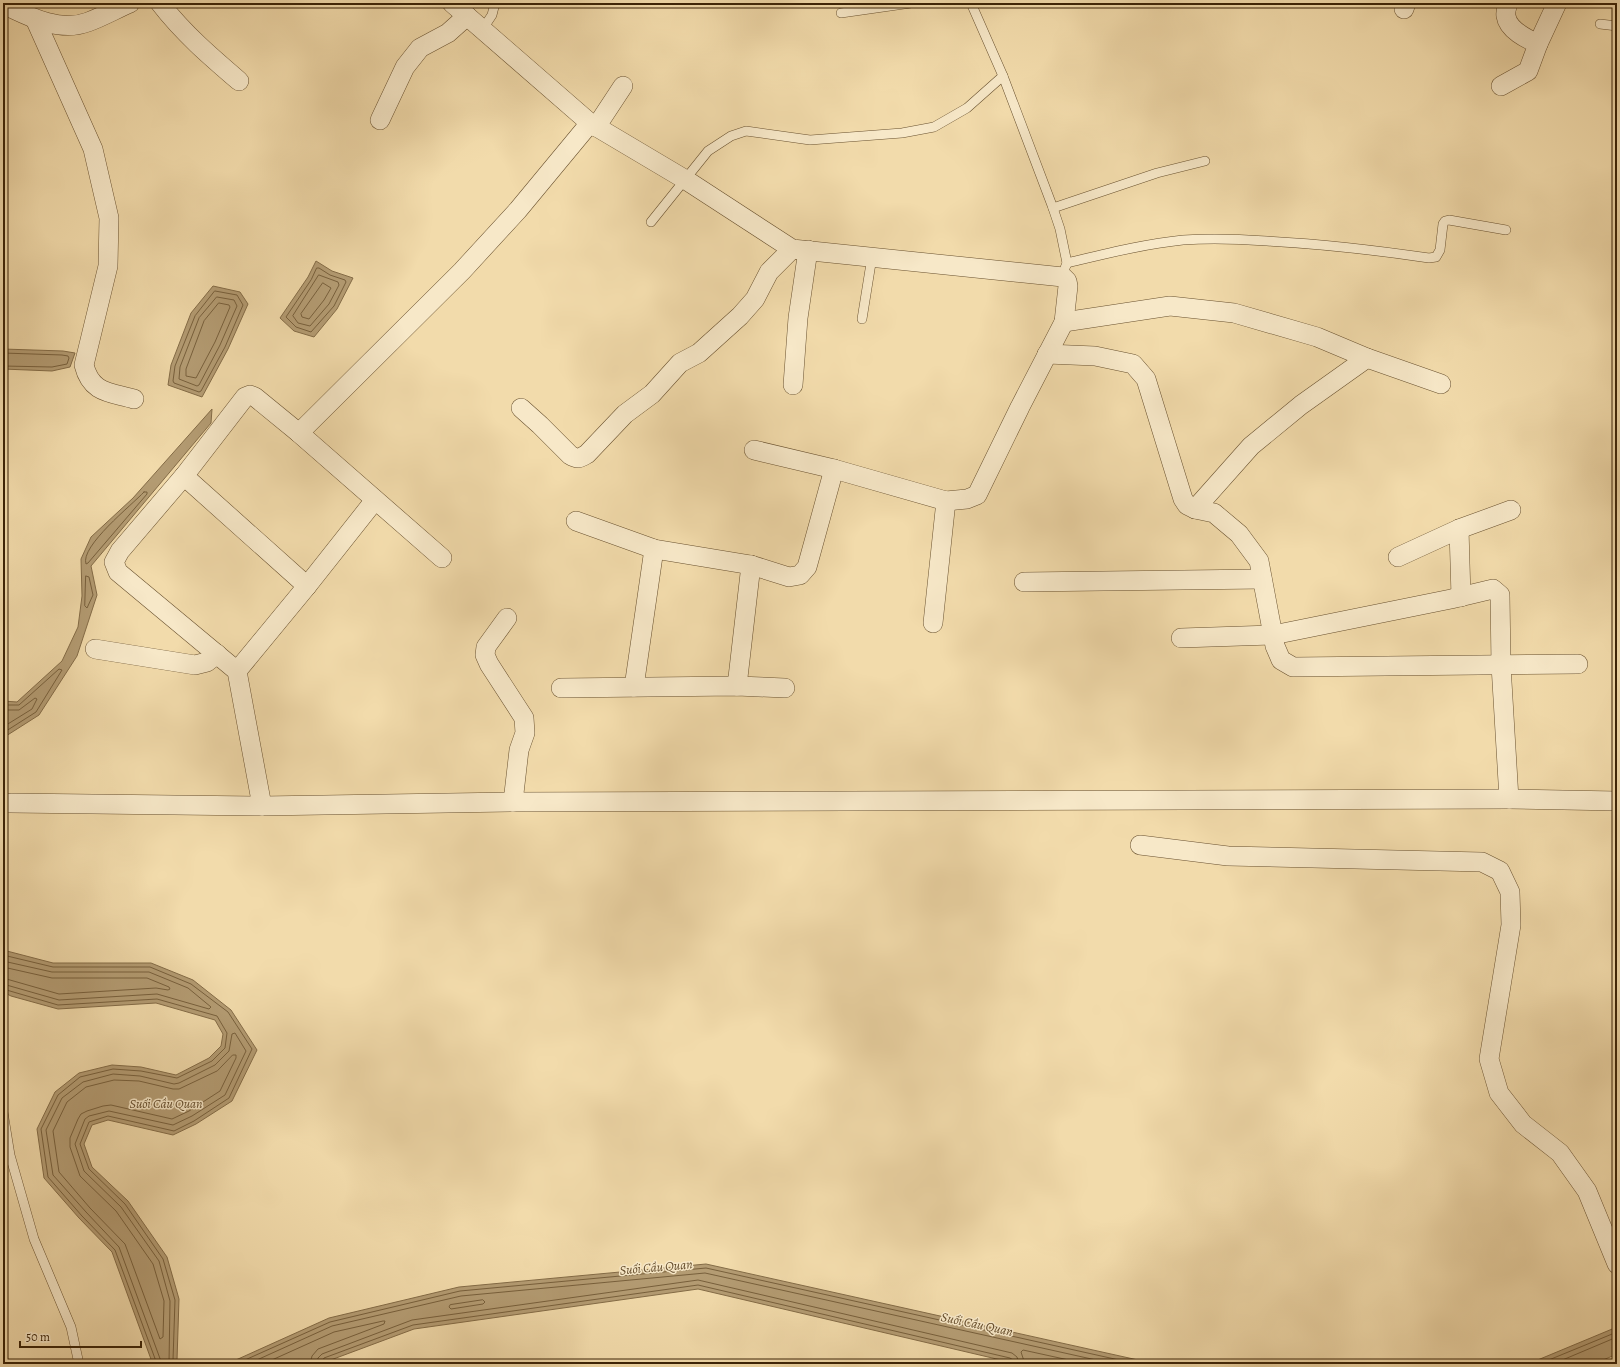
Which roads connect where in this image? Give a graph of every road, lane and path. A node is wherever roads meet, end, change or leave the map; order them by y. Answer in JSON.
{"nodes":[{"id":1,"x":130,"y":3,"type":"edge"},
{"id":2,"x":160,"y":3,"type":"edge"},
{"id":3,"x":452,"y":3,"type":"edge"},
{"id":4,"x":495,"y":3,"type":"edge"},
{"id":5,"x":911,"y":3,"type":"edge"},
{"id":6,"x":971,"y":3,"type":"edge"},
{"id":7,"x":1508,"y":3,"type":"edge"},
{"id":8,"x":1557,"y":3,"type":"edge"},
{"id":9,"x":3,"y":4,"type":"edge"},
{"id":10,"x":841,"y":13,"type":"dead end"},
{"id":11,"x":33,"y":14,"type":"junction"},
{"id":12,"x":467,"y":16,"type":"junction"},
{"id":13,"x":1600,"y":24,"type":"dead end"},
{"id":14,"x":1617,"y":26,"type":"edge"},
{"id":15,"x":482,"y":30,"type":"junction"},
{"id":16,"x":1538,"y":44,"type":"junction"},
{"id":17,"x":1003,"y":76,"type":"junction"},
{"id":18,"x":239,"y":81,"type":"dead end"},
{"id":19,"x":623,"y":86,"type":"dead end"},
{"id":20,"x":1500,"y":86,"type":"dead end"},
{"id":21,"x":380,"y":120,"type":"dead end"},
{"id":22,"x":593,"y":125,"type":"junction"},
{"id":23,"x":1205,"y":161,"type":"dead end"},
{"id":24,"x":686,"y":180,"type":"junction"},
{"id":25,"x":1054,"y":208,"type":"junction"},
{"id":26,"x":651,"y":222,"type":"dead end"},
{"id":27,"x":1506,"y":230,"type":"dead end"},
{"id":28,"x":800,"y":249,"type":"junction"},
{"id":29,"x":872,"y":257,"type":"junction"},
{"id":30,"x":1065,"y":270,"type":"junction"},
{"id":31,"x":862,"y":319,"type":"dead end"},
{"id":32,"x":1064,"y":322,"type":"junction"},
{"id":33,"x":1047,"y":354,"type":"junction"},
{"id":34,"x":1368,"y":358,"type":"junction"},
{"id":35,"x":1441,"y":384,"type":"dead end"},
{"id":36,"x":793,"y":385,"type":"dead end"},
{"id":37,"x":134,"y":399,"type":"dead end"},
{"id":38,"x":521,"y":408,"type":"dead end"},
{"id":39,"x":299,"y":433,"type":"junction"},
{"id":40,"x":754,"y":450,"type":"dead end"},
{"id":41,"x":834,"y":469,"type":"junction"},
{"id":42,"x":184,"y":476,"type":"junction"},
{"id":43,"x":375,"y":500,"type":"junction"},
{"id":44,"x":946,"y":501,"type":"junction"},
{"id":45,"x":1195,"y":508,"type":"junction"},
{"id":46,"x":1511,"y":510,"type":"dead end"},
{"id":47,"x":576,"y":521,"type":"dead end"},
{"id":48,"x":1459,"y":529,"type":"junction"},
{"id":49,"x":654,"y":549,"type":"junction"},
{"id":50,"x":1398,"y":557,"type":"dead end"},
{"id":51,"x":442,"y":558,"type":"dead end"},
{"id":52,"x":751,"y":565,"type":"junction"},
{"id":53,"x":1262,"y":579,"type":"junction"},
{"id":54,"x":1024,"y":582,"type":"dead end"},
{"id":55,"x":307,"y":586,"type":"junction"},
{"id":56,"x":1461,"y":597,"type":"junction"},
{"id":57,"x":507,"y":618,"type":"dead end"},
{"id":58,"x":933,"y":622,"type":"dead end"},
{"id":59,"x":1273,"y":635,"type":"junction"},
{"id":60,"x":1181,"y":638,"type":"dead end"},
{"id":61,"x":95,"y":649,"type":"dead end"},
{"id":62,"x":217,"y":654,"type":"junction"},
{"id":63,"x":1578,"y":664,"type":"dead end"},
{"id":64,"x":1501,"y":665,"type":"junction"},
{"id":65,"x":237,"y":671,"type":"junction"},
{"id":66,"x":737,"y":686,"type":"junction"},
{"id":67,"x":634,"y":687,"type":"junction"},
{"id":68,"x":561,"y":688,"type":"dead end"},
{"id":69,"x":785,"y":688,"type":"dead end"},
{"id":70,"x":1509,"y":799,"type":"junction"},
{"id":71,"x":1617,"y":801,"type":"edge"},
{"id":72,"x":513,"y":802,"type":"junction"},
{"id":73,"x":11,"y":803,"type":"dead end"},
{"id":74,"x":262,"y":806,"type":"junction"},
{"id":75,"x":1140,"y":845,"type":"dead end"},
{"id":76,"x":3,"y":1112,"type":"edge"},
{"id":77,"x":1617,"y":1264,"type":"edge"},
{"id":78,"x":79,"y":1364,"type":"edge"}],
"edges":[{"from":1,"to":11,"type":"street"},
{"from":2,"to":18,"type":"street"},
{"from":3,"to":12,"type":"street"},
{"from":4,"to":15,"type":"lane"},
{"from":5,"to":10,"type":"lane"},
{"from":6,"to":17,"type":"lane"},
{"from":7,"to":16,"type":"street"},
{"from":8,"to":16,"type":"street"},
{"from":9,"to":11,"type":"street"},
{"from":11,"to":37,"type":"street"},
{"from":12,"to":15,"type":"street"},
{"from":12,"to":21,"type":"street"},
{"from":13,"to":14,"type":"lane"},
{"from":15,"to":22,"type":"street"},
{"from":16,"to":20,"type":"street"},
{"from":17,"to":24,"type":"lane"},
{"from":17,"to":25,"type":"lane"},
{"from":19,"to":22,"type":"street"},
{"from":22,"to":24,"type":"street"},
{"from":22,"to":39,"type":"street"},
{"from":23,"to":25,"type":"lane"},
{"from":24,"to":26,"type":"lane"},
{"from":24,"to":28,"type":"street"},
{"from":25,"to":30,"type":"lane"},
{"from":27,"to":30,"type":"lane"},
{"from":28,"to":29,"type":"street"},
{"from":28,"to":36,"type":"street"},
{"from":28,"to":38,"type":"street"},
{"from":29,"to":30,"type":"street"},
{"from":29,"to":31,"type":"lane"},
{"from":30,"to":32,"type":"street"},
{"from":32,"to":33,"type":"street"},
{"from":32,"to":34,"type":"street"},
{"from":33,"to":44,"type":"street"},
{"from":33,"to":45,"type":"street"},
{"from":34,"to":35,"type":"street"},
{"from":34,"to":45,"type":"street"},
{"from":39,"to":42,"type":"street"},
{"from":39,"to":43,"type":"street"},
{"from":40,"to":41,"type":"street"},
{"from":41,"to":44,"type":"street"},
{"from":41,"to":52,"type":"street"},
{"from":42,"to":55,"type":"street"},
{"from":42,"to":62,"type":"street"},
{"from":43,"to":51,"type":"street"},
{"from":43,"to":55,"type":"street"},
{"from":44,"to":58,"type":"street"},
{"from":45,"to":53,"type":"street"},
{"from":46,"to":48,"type":"street"},
{"from":47,"to":49,"type":"street"},
{"from":48,"to":50,"type":"street"},
{"from":48,"to":56,"type":"street"},
{"from":49,"to":52,"type":"street"},
{"from":49,"to":67,"type":"street"},
{"from":52,"to":66,"type":"street"},
{"from":53,"to":54,"type":"street"},
{"from":53,"to":59,"type":"street"},
{"from":55,"to":65,"type":"street"},
{"from":56,"to":59,"type":"street"},
{"from":56,"to":64,"type":"street"},
{"from":57,"to":72,"type":"street"},
{"from":59,"to":60,"type":"street"},
{"from":59,"to":64,"type":"street"},
{"from":61,"to":62,"type":"street"},
{"from":62,"to":65,"type":"street"},
{"from":63,"to":64,"type":"street"},
{"from":64,"to":70,"type":"street"},
{"from":65,"to":74,"type":"street"},
{"from":66,"to":67,"type":"street"},
{"from":66,"to":69,"type":"street"},
{"from":67,"to":68,"type":"street"},
{"from":70,"to":71,"type":"street"},
{"from":70,"to":72,"type":"street"},
{"from":72,"to":74,"type":"street"},
{"from":73,"to":74,"type":"street"},
{"from":75,"to":77,"type":"street"},
{"from":76,"to":78,"type":"lane"}]}
